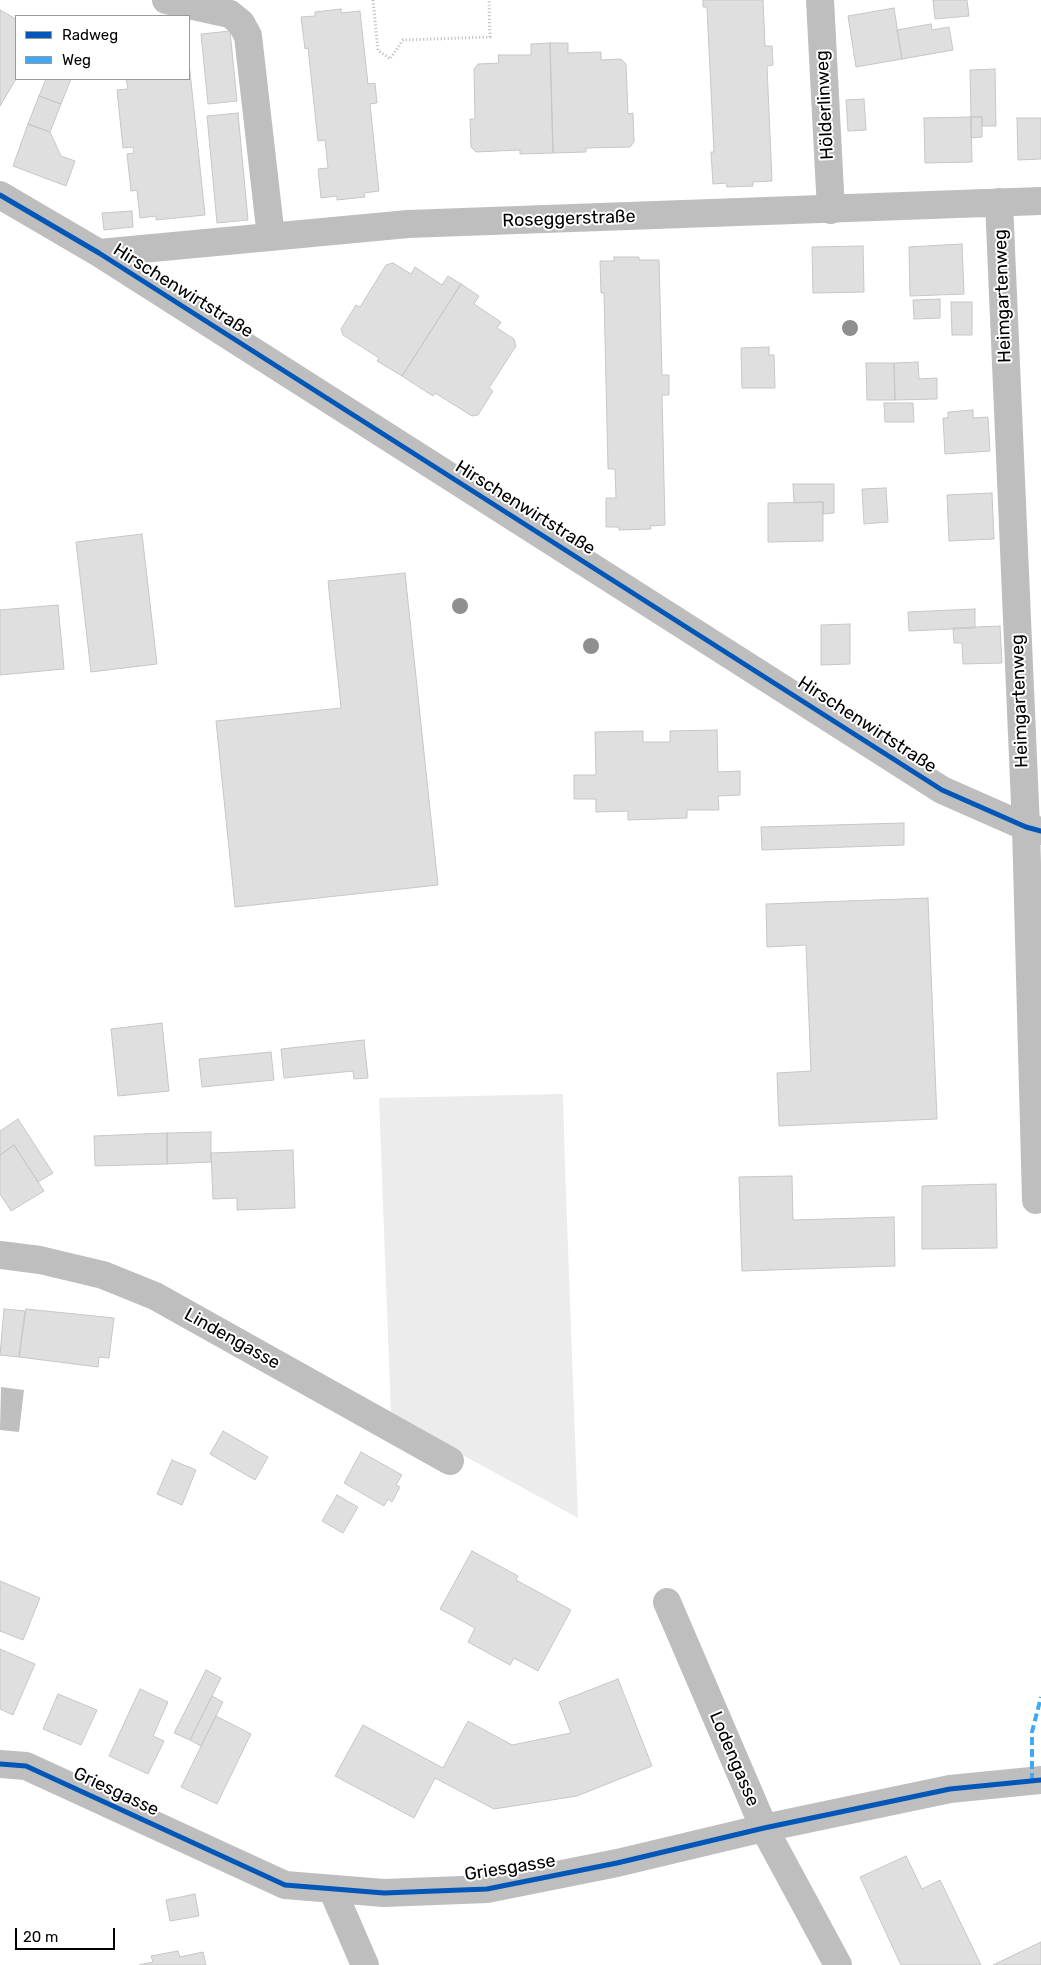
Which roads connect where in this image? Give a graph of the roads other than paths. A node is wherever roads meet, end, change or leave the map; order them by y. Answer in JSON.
{"nodes":[{"id":1,"x":166,"y":0,"type":"edge"},
{"id":2,"x":820,"y":0,"type":"edge"},
{"id":3,"x":0,"y":195,"type":"edge"},
{"id":4,"x":1041,"y":201,"type":"edge"},
{"id":5,"x":999,"y":202,"type":"junction"},
{"id":6,"x":831,"y":210,"type":"junction"},
{"id":7,"x":271,"y":237,"type":"junction"},
{"id":8,"x":99,"y":253,"type":"junction"},
{"id":9,"x":1033,"y":829,"type":"edge"},
{"id":10,"x":1036,"y":1200,"type":"dead end"},
{"id":11,"x":0,"y":1255,"type":"edge"},
{"id":12,"x":450,"y":1461,"type":"dead end"},
{"id":13,"x":667,"y":1602,"type":"dead end"},
{"id":14,"x":0,"y":1764,"type":"edge"},
{"id":15,"x":1041,"y":1780,"type":"edge"},
{"id":16,"x":764,"y":1828,"type":"junction"},
{"id":17,"x":332,"y":1889,"type":"junction"},
{"id":18,"x":365,"y":1965,"type":"edge"},
{"id":19,"x":838,"y":1965,"type":"edge"}],
"edges":[{"from":1,"to":7,"type":"street"},
{"from":2,"to":6,"type":"street","name":"Hölderlinweg"},
{"from":3,"to":8,"type":"street","name":"Hirschenwirtstraße"},
{"from":4,"to":5,"type":"street","name":"Roseggerstraße"},
{"from":5,"to":6,"type":"street","name":"Roseggerstraße"},
{"from":5,"to":9,"type":"street","name":"Heimgartenweg"},
{"from":6,"to":7,"type":"street","name":"Roseggerstraße"},
{"from":7,"to":8,"type":"street","name":"Roseggerstraße"},
{"from":8,"to":9,"type":"street","name":"Hirschenwirtstraße"},
{"from":9,"to":10,"type":"street","name":"Heimgartenweg"},
{"from":11,"to":12,"type":"street","name":"Lindengasse"},
{"from":13,"to":16,"type":"street","name":"Lodengasse"},
{"from":14,"to":17,"type":"street","name":"Griesgasse"},
{"from":15,"to":16,"type":"street","name":"Griesgasse"},
{"from":16,"to":17,"type":"street","name":"Griesgasse"},
{"from":16,"to":19,"type":"street","name":"Lodengasse"},
{"from":17,"to":18,"type":"street"}]}
